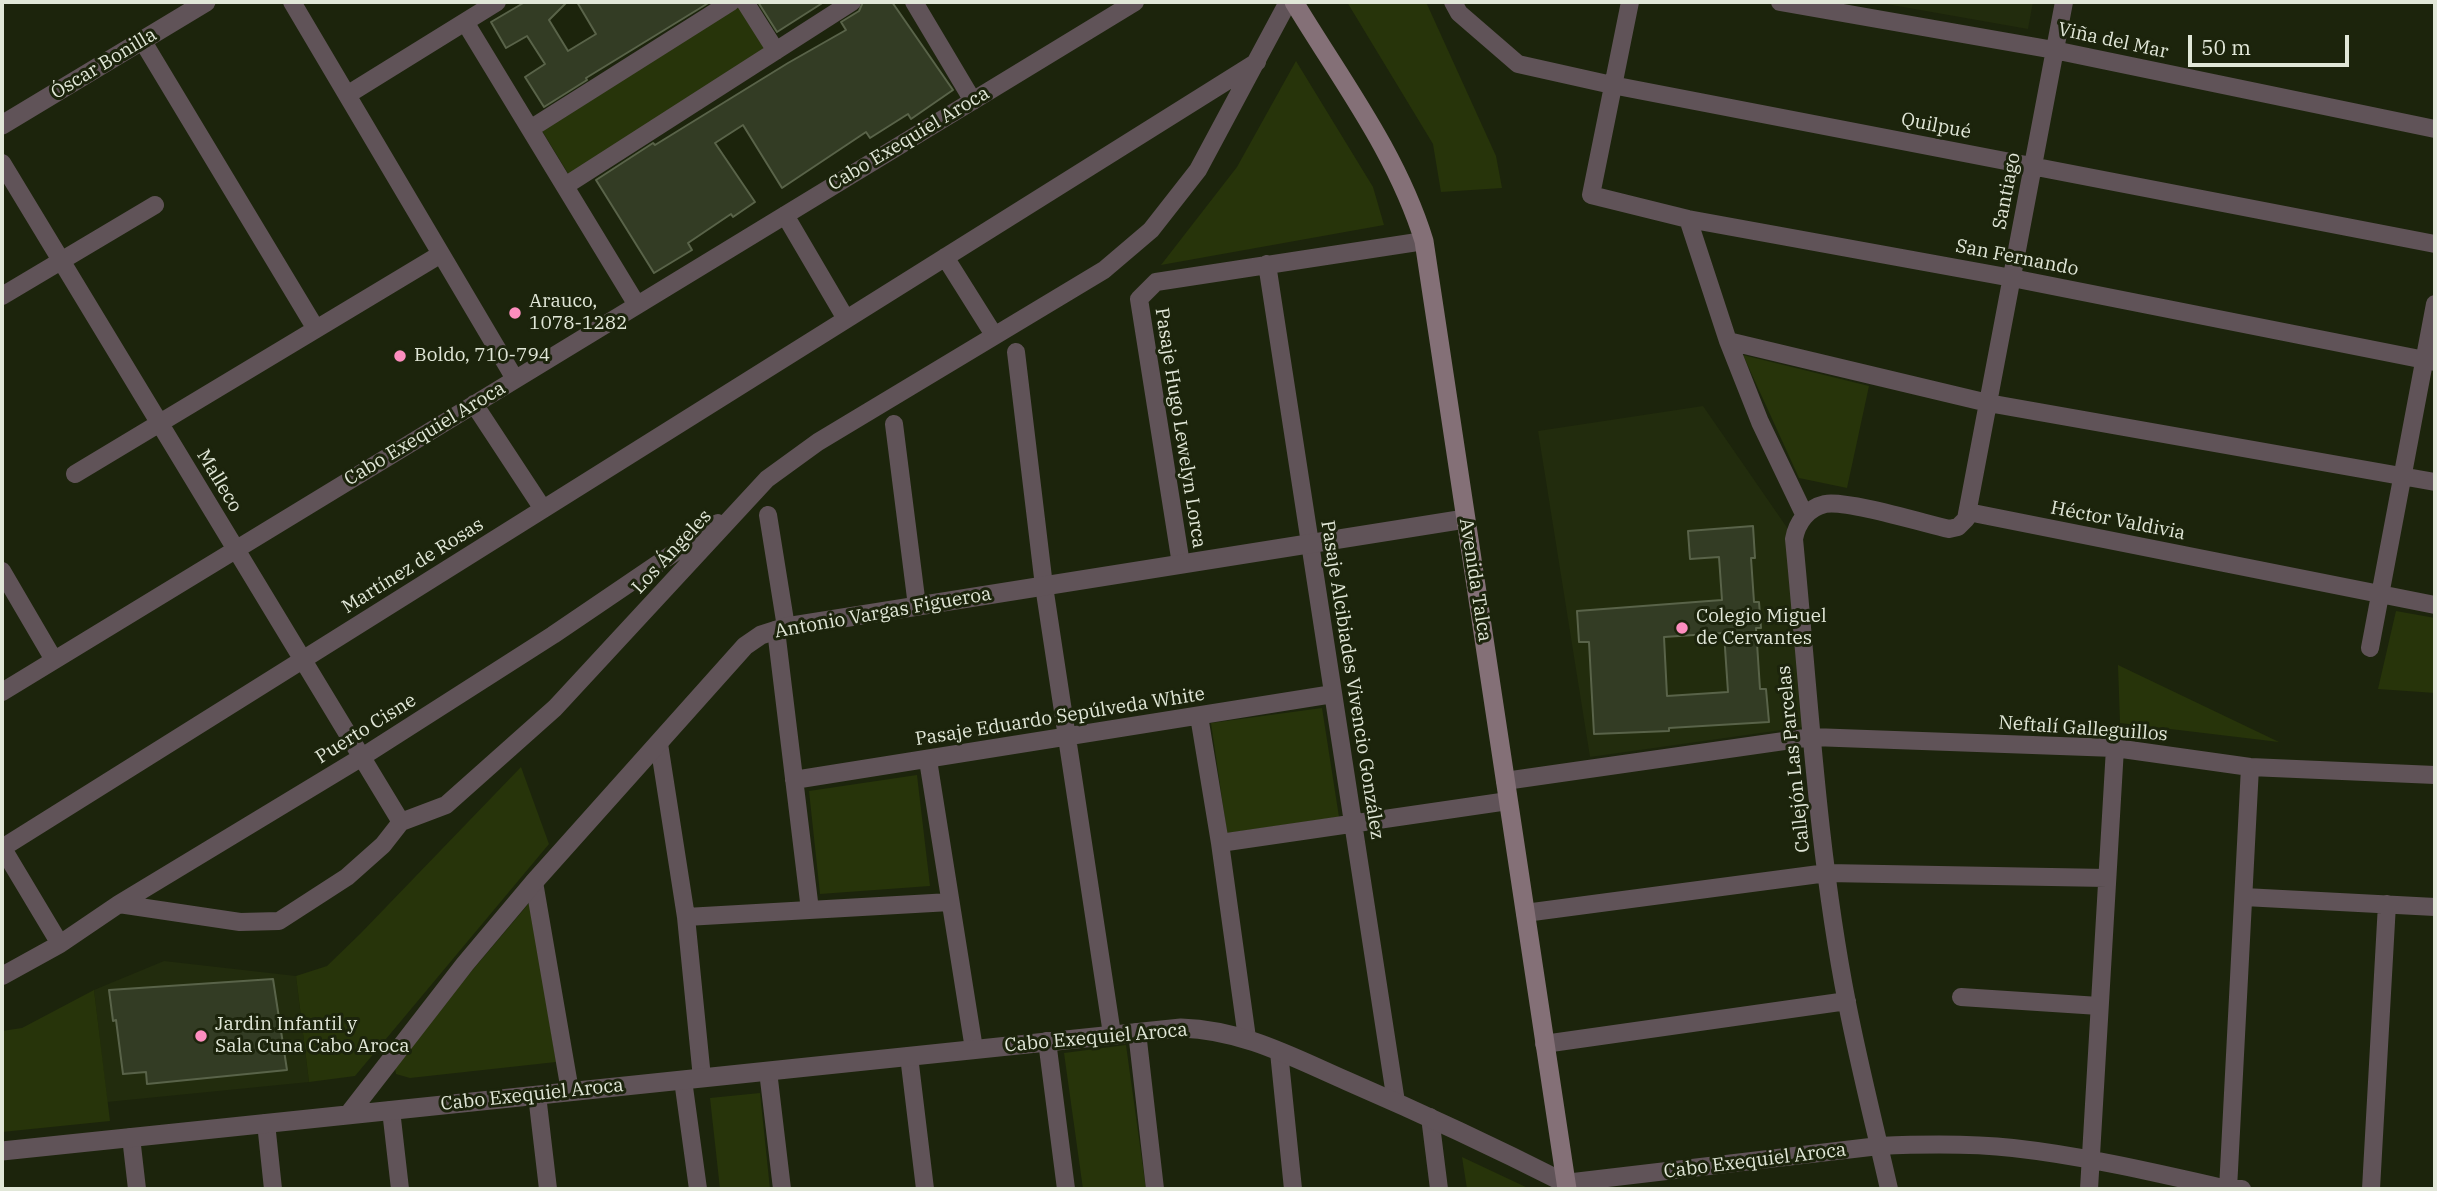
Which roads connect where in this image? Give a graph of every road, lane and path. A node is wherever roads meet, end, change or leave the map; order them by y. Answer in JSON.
{"nodes":[{"id":1,"x":206,"y":2,"type":"edge"},
{"id":2,"x":292,"y":2,"type":"edge"},
{"id":3,"x":497,"y":2,"type":"edge"},
{"id":4,"x":731,"y":2,"type":"edge"},
{"id":5,"x":745,"y":2,"type":"edge"},
{"id":6,"x":852,"y":2,"type":"edge"},
{"id":7,"x":914,"y":2,"type":"edge"},
{"id":8,"x":1135,"y":2,"type":"edge"},
{"id":9,"x":1288,"y":2,"type":"edge"},
{"id":10,"x":1294,"y":2,"type":"edge"},
{"id":11,"x":1453,"y":2,"type":"edge"},
{"id":12,"x":1630,"y":2,"type":"edge"},
{"id":13,"x":1780,"y":2,"type":"edge"},
{"id":14,"x":2064,"y":2,"type":"edge"},
{"id":15,"x":465,"y":22,"type":"junction"},
{"id":16,"x":142,"y":40,"type":"junction"},
{"id":17,"x":2054,"y":50,"type":"junction"},
{"id":18,"x":776,"y":51,"type":"junction"},
{"id":19,"x":1257,"y":62,"type":"junction"},
{"id":20,"x":1612,"y":85,"type":"junction"},
{"id":21,"x":347,"y":94,"type":"junction"},
{"id":22,"x":973,"y":101,"type":"junction"},
{"id":23,"x":2,"y":125,"type":"edge"},
{"id":24,"x":530,"y":128,"type":"junction"},
{"id":25,"x":2435,"y":129,"type":"edge"},
{"id":26,"x":2,"y":163,"type":"edge"},
{"id":27,"x":2033,"y":166,"type":"junction"},
{"id":28,"x":565,"y":186,"type":"junction"},
{"id":29,"x":155,"y":205,"type":"dead end"},
{"id":30,"x":785,"y":215,"type":"junction"},
{"id":31,"x":1688,"y":219,"type":"junction"},
{"id":32,"x":1424,"y":241,"type":"junction"},
{"id":33,"x":2435,"y":244,"type":"edge"},
{"id":34,"x":441,"y":254,"type":"junction"},
{"id":35,"x":945,"y":257,"type":"junction"},
{"id":36,"x":61,"y":260,"type":"junction"},
{"id":37,"x":1266,"y":264,"type":"junction"},
{"id":38,"x":2012,"y":278,"type":"junction"},
{"id":39,"x":2,"y":296,"type":"edge"},
{"id":40,"x":2435,"y":304,"type":"edge"},
{"id":41,"x":637,"y":305,"type":"junction"},
{"id":42,"x":846,"y":319,"type":"junction"},
{"id":43,"x":316,"y":329,"type":"junction"},
{"id":44,"x":994,"y":335,"type":"junction"},
{"id":45,"x":1728,"y":341,"type":"junction"},
{"id":46,"x":1016,"y":352,"type":"dead end"},
{"id":47,"x":2430,"y":361,"type":"edge"},
{"id":48,"x":515,"y":379,"type":"junction"},
{"id":49,"x":474,"y":404,"type":"junction"},
{"id":50,"x":1988,"y":404,"type":"junction"},
{"id":51,"x":159,"y":423,"type":"junction"},
{"id":52,"x":894,"y":425,"type":"dead end"},
{"id":53,"x":75,"y":474,"type":"dead end"},
{"id":54,"x":2402,"y":476,"type":"junction"},
{"id":55,"x":2435,"y":482,"type":"edge"},
{"id":56,"x":744,"y":505,"type":"junction"},
{"id":57,"x":542,"y":509,"type":"junction"},
{"id":58,"x":1968,"y":512,"type":"junction"},
{"id":59,"x":768,"y":515,"type":"dead end"},
{"id":60,"x":1805,"y":516,"type":"junction"},
{"id":61,"x":1465,"y":520,"type":"junction"},
{"id":62,"x":1310,"y":544,"type":"junction"},
{"id":63,"x":236,"y":549,"type":"junction"},
{"id":64,"x":1181,"y":564,"type":"junction"},
{"id":65,"x":2,"y":571,"type":"edge"},
{"id":66,"x":1044,"y":586,"type":"junction"},
{"id":67,"x":2380,"y":594,"type":"junction"},
{"id":68,"x":2435,"y":605,"type":"edge"},
{"id":69,"x":917,"y":606,"type":"junction"},
{"id":70,"x":781,"y":629,"type":"junction"},
{"id":71,"x":2370,"y":648,"type":"dead end"},
{"id":72,"x":54,"y":660,"type":"junction"},
{"id":73,"x":303,"y":660,"type":"junction"},
{"id":74,"x":2,"y":692,"type":"edge"},
{"id":75,"x":1333,"y":694,"type":"junction"},
{"id":76,"x":1199,"y":716,"type":"junction"},
{"id":77,"x":1067,"y":736,"type":"junction"},
{"id":78,"x":1812,"y":737,"type":"junction"},
{"id":79,"x":659,"y":744,"type":"junction"},
{"id":80,"x":2115,"y":748,"type":"junction"},
{"id":81,"x":362,"y":757,"type":"junction"},
{"id":82,"x":928,"y":760,"type":"junction"},
{"id":83,"x":2250,"y":767,"type":"junction"},
{"id":84,"x":2435,"y":775,"type":"edge"},
{"id":85,"x":794,"y":780,"type":"junction"},
{"id":86,"x":1507,"y":791,"type":"junction"},
{"id":87,"x":401,"y":822,"type":"junction"},
{"id":88,"x":1353,"y":824,"type":"junction"},
{"id":89,"x":1220,"y":843,"type":"junction"},
{"id":90,"x":2,"y":847,"type":"edge"},
{"id":91,"x":1828,"y":873,"type":"junction"},
{"id":92,"x":2107,"y":878,"type":"junction"},
{"id":93,"x":534,"y":883,"type":"junction"},
{"id":94,"x":2244,"y":897,"type":"junction"},
{"id":95,"x":950,"y":902,"type":"junction"},
{"id":96,"x":119,"y":904,"type":"junction"},
{"id":97,"x":2387,"y":904,"type":"junction"},
{"id":98,"x":2435,"y":907,"type":"edge"},
{"id":99,"x":810,"y":910,"type":"junction"},
{"id":100,"x":1525,"y":913,"type":"junction"},
{"id":101,"x":686,"y":918,"type":"junction"},
{"id":102,"x":60,"y":944,"type":"junction"},
{"id":103,"x":2,"y":976,"type":"edge"},
{"id":104,"x":1961,"y":997,"type":"dead end"},
{"id":105,"x":1847,"y":1002,"type":"junction"},
{"id":106,"x":2099,"y":1006,"type":"junction"},
{"id":107,"x":1137,"y":1032,"type":"junction"},
{"id":108,"x":1112,"y":1034,"type":"junction"},
{"id":109,"x":1247,"y":1038,"type":"junction"},
{"id":110,"x":1048,"y":1041,"type":"junction"},
{"id":111,"x":1544,"y":1044,"type":"junction"},
{"id":112,"x":974,"y":1049,"type":"junction"},
{"id":113,"x":1279,"y":1052,"type":"junction"},
{"id":114,"x":909,"y":1056,"type":"junction"},
{"id":115,"x":768,"y":1071,"type":"junction"},
{"id":116,"x":693,"y":1079,"type":"junction"},
{"id":117,"x":570,"y":1091,"type":"junction"},
{"id":118,"x":537,"y":1095,"type":"junction"},
{"id":119,"x":1396,"y":1102,"type":"junction"},
{"id":120,"x":391,"y":1110,"type":"junction"},
{"id":121,"x":348,"y":1115,"type":"junction"},
{"id":122,"x":1430,"y":1117,"type":"junction"},
{"id":123,"x":266,"y":1123,"type":"junction"},
{"id":124,"x":131,"y":1137,"type":"junction"},
{"id":125,"x":1880,"y":1146,"type":"junction"},
{"id":126,"x":2,"y":1151,"type":"edge"},
{"id":127,"x":2090,"y":1160,"type":"junction"},
{"id":128,"x":1566,"y":1186,"type":"edge"},
{"id":129,"x":137,"y":1189,"type":"edge"},
{"id":130,"x":273,"y":1189,"type":"edge"},
{"id":131,"x":400,"y":1189,"type":"edge"},
{"id":132,"x":548,"y":1189,"type":"edge"},
{"id":133,"x":698,"y":1189,"type":"edge"},
{"id":134,"x":782,"y":1189,"type":"edge"},
{"id":135,"x":925,"y":1189,"type":"edge"},
{"id":136,"x":1066,"y":1189,"type":"edge"},
{"id":137,"x":1155,"y":1189,"type":"edge"},
{"id":138,"x":1293,"y":1189,"type":"edge"},
{"id":139,"x":1439,"y":1189,"type":"edge"},
{"id":140,"x":1889,"y":1189,"type":"edge"},
{"id":141,"x":2089,"y":1189,"type":"edge"},
{"id":142,"x":2228,"y":1189,"type":"edge"},
{"id":143,"x":2242,"y":1189,"type":"edge"},
{"id":144,"x":2371,"y":1189,"type":"edge"}],
"edges":[{"from":1,"to":16,"type":"street","name":"Óscar Bonilla"},
{"from":2,"to":21,"type":"street"},
{"from":3,"to":15,"type":"street"},
{"from":4,"to":24,"type":"street"},
{"from":5,"to":18,"type":"street"},
{"from":6,"to":18,"type":"street"},
{"from":7,"to":22,"type":"street"},
{"from":8,"to":22,"type":"street","name":"Cabo Exequiel Aroca"},
{"from":9,"to":19,"type":"street","name":"Los Ángeles"},
{"from":10,"to":32,"type":"main road","name":"Avenida Talca"},
{"from":11,"to":20,"type":"street","name":"Quilpué"},
{"from":12,"to":20,"type":"street"},
{"from":13,"to":17,"type":"street","name":"Viña del Mar"},
{"from":14,"to":17,"type":"street","name":"Santiago"},
{"from":15,"to":21,"type":"street"},
{"from":15,"to":24,"type":"street"},
{"from":16,"to":23,"type":"street","name":"Óscar Bonilla"},
{"from":16,"to":43,"type":"street"},
{"from":17,"to":25,"type":"street","name":"Viña del Mar"},
{"from":17,"to":27,"type":"street","name":"Santiago"},
{"from":18,"to":28,"type":"street"},
{"from":19,"to":35,"type":"street","name":"Martínez de Rosas"},
{"from":19,"to":44,"type":"street","name":"Los Ángeles"},
{"from":20,"to":27,"type":"street","name":"Quilpué"},
{"from":20,"to":31,"type":"street","name":"San Fernando"},
{"from":21,"to":34,"type":"street"},
{"from":22,"to":30,"type":"street","name":"Cabo Exequiel Aroca"},
{"from":24,"to":28,"type":"street"},
{"from":26,"to":36,"type":"street","name":"Malleco"},
{"from":27,"to":33,"type":"street","name":"Quilpué"},
{"from":27,"to":38,"type":"street","name":"Santiago"},
{"from":28,"to":41,"type":"street"},
{"from":29,"to":36,"type":"street"},
{"from":30,"to":41,"type":"street","name":"Cabo Exequiel Aroca"},
{"from":30,"to":42,"type":"street"},
{"from":31,"to":38,"type":"street","name":"San Fernando"},
{"from":31,"to":45,"type":"street"},
{"from":32,"to":37,"type":"street","name":"Pasaje Hugo Lewelyn Lorca"},
{"from":32,"to":61,"type":"main road","name":"Avenida Talca"},
{"from":34,"to":43,"type":"street"},
{"from":34,"to":48,"type":"street"},
{"from":35,"to":42,"type":"street","name":"Martínez de Rosas"},
{"from":35,"to":44,"type":"street"},
{"from":36,"to":39,"type":"street"},
{"from":36,"to":51,"type":"street","name":"Malleco"},
{"from":37,"to":62,"type":"street","name":"Pasaje Alcibiades Vivencio González"},
{"from":37,"to":64,"type":"street","name":"Pasaje Hugo Lewelyn Lorca"},
{"from":38,"to":47,"type":"street","name":"San Fernando"},
{"from":38,"to":50,"type":"street","name":"Santiago"},
{"from":40,"to":47,"type":"street"},
{"from":41,"to":48,"type":"street","name":"Cabo Exequiel Aroca"},
{"from":42,"to":57,"type":"street","name":"Martínez de Rosas"},
{"from":43,"to":51,"type":"street"},
{"from":44,"to":56,"type":"street","name":"Los Ángeles"},
{"from":45,"to":50,"type":"street"},
{"from":45,"to":60,"type":"street"},
{"from":46,"to":66,"type":"street"},
{"from":47,"to":54,"type":"street"},
{"from":48,"to":49,"type":"street","name":"Cabo Exequiel Aroca"},
{"from":49,"to":57,"type":"street"},
{"from":49,"to":63,"type":"street","name":"Cabo Exequiel Aroca"},
{"from":50,"to":54,"type":"street"},
{"from":50,"to":58,"type":"street","name":"Santiago"},
{"from":51,"to":53,"type":"street"},
{"from":51,"to":63,"type":"street","name":"Malleco"},
{"from":52,"to":69,"type":"street"},
{"from":54,"to":55,"type":"street"},
{"from":54,"to":67,"type":"street"},
{"from":56,"to":81,"type":"street","name":"Puerto Cisne"},
{"from":56,"to":87,"type":"street","name":"Los Ángeles"},
{"from":57,"to":73,"type":"street","name":"Martínez de Rosas"},
{"from":58,"to":60,"type":"street"},
{"from":58,"to":67,"type":"street","name":"Héctor Valdivia"},
{"from":59,"to":70,"type":"street"},
{"from":60,"to":78,"type":"street","name":"Callejón Las Parcelas"},
{"from":61,"to":62,"type":"street","name":"Antonio Vargas Figueroa"},
{"from":61,"to":86,"type":"main road","name":"Avenida Talca"},
{"from":62,"to":64,"type":"street","name":"Antonio Vargas Figueroa"},
{"from":62,"to":75,"type":"street","name":"Pasaje Alcibiades Vivencio González"},
{"from":63,"to":72,"type":"street","name":"Cabo Exequiel Aroca"},
{"from":63,"to":73,"type":"street","name":"Malleco"},
{"from":64,"to":66,"type":"street","name":"Antonio Vargas Figueroa"},
{"from":65,"to":72,"type":"street"},
{"from":66,"to":69,"type":"street","name":"Antonio Vargas Figueroa"},
{"from":66,"to":77,"type":"street"},
{"from":67,"to":68,"type":"street","name":"Héctor Valdivia"},
{"from":67,"to":71,"type":"street"},
{"from":69,"to":70,"type":"street","name":"Antonio Vargas Figueroa"},
{"from":70,"to":79,"type":"street","name":"Antonio Vargas Figueroa"},
{"from":70,"to":85,"type":"street"},
{"from":72,"to":74,"type":"street","name":"Cabo Exequiel Aroca"},
{"from":73,"to":81,"type":"street","name":"Malleco"},
{"from":73,"to":90,"type":"street","name":"Martínez de Rosas"},
{"from":75,"to":76,"type":"street","name":"Pasaje Eduardo Sepúlveda White"},
{"from":75,"to":88,"type":"street","name":"Pasaje Alcibiades Vivencio González"},
{"from":76,"to":77,"type":"street","name":"Pasaje Eduardo Sepúlveda White"},
{"from":76,"to":89,"type":"street"},
{"from":77,"to":82,"type":"street","name":"Pasaje Eduardo Sepúlveda White"},
{"from":77,"to":108,"type":"street"},
{"from":78,"to":80,"type":"street","name":"Neftalí Galleguillos"},
{"from":78,"to":86,"type":"street","name":"Neftalí Galleguillos"},
{"from":78,"to":91,"type":"street","name":"Callejón Las Parcelas"},
{"from":79,"to":93,"type":"street","name":"Antonio Vargas Figueroa"},
{"from":79,"to":101,"type":"street"},
{"from":80,"to":83,"type":"street","name":"Neftalí Galleguillos"},
{"from":80,"to":92,"type":"street"},
{"from":81,"to":87,"type":"street","name":"Malleco"},
{"from":81,"to":96,"type":"street","name":"Puerto Cisne"},
{"from":82,"to":85,"type":"street","name":"Pasaje Eduardo Sepúlveda White"},
{"from":82,"to":95,"type":"street"},
{"from":83,"to":84,"type":"street","name":"Neftalí Galleguillos"},
{"from":83,"to":94,"type":"street"},
{"from":85,"to":99,"type":"street"},
{"from":86,"to":88,"type":"street","name":"Neftalí Galleguillos"},
{"from":86,"to":100,"type":"main road","name":"Avenida Talca"},
{"from":87,"to":96,"type":"street"},
{"from":88,"to":89,"type":"street","name":"Neftalí Galleguillos"},
{"from":88,"to":119,"type":"street","name":"Pasaje Alcibiades Vivencio González"},
{"from":89,"to":109,"type":"street"},
{"from":90,"to":102,"type":"street"},
{"from":91,"to":92,"type":"street"},
{"from":91,"to":100,"type":"street"},
{"from":91,"to":105,"type":"street","name":"Callejón Las Parcelas"},
{"from":92,"to":106,"type":"street"},
{"from":93,"to":117,"type":"street"},
{"from":93,"to":121,"type":"street","name":"Antonio Vargas Figueroa"},
{"from":94,"to":97,"type":"street"},
{"from":94,"to":142,"type":"street"},
{"from":95,"to":99,"type":"street"},
{"from":95,"to":112,"type":"street"},
{"from":96,"to":102,"type":"street","name":"Puerto Cisne"},
{"from":97,"to":98,"type":"street"},
{"from":97,"to":144,"type":"street"},
{"from":99,"to":101,"type":"street"},
{"from":100,"to":111,"type":"main road","name":"Avenida Talca"},
{"from":101,"to":116,"type":"street"},
{"from":102,"to":103,"type":"street","name":"Puerto Cisne"},
{"from":104,"to":106,"type":"street"},
{"from":105,"to":111,"type":"street"},
{"from":105,"to":125,"type":"street","name":"Callejón Las Parcelas"},
{"from":106,"to":127,"type":"street"},
{"from":107,"to":108,"type":"street","name":"Cabo Exequiel Aroca"},
{"from":107,"to":109,"type":"street","name":"Cabo Exequiel Aroca"},
{"from":107,"to":137,"type":"street"},
{"from":108,"to":110,"type":"street","name":"Cabo Exequiel Aroca"},
{"from":109,"to":113,"type":"street","name":"Cabo Exequiel Aroca"},
{"from":110,"to":112,"type":"street","name":"Cabo Exequiel Aroca"},
{"from":110,"to":136,"type":"street"},
{"from":111,"to":128,"type":"main road","name":"Avenida Talca"},
{"from":112,"to":114,"type":"street","name":"Cabo Exequiel Aroca"},
{"from":113,"to":119,"type":"street","name":"Cabo Exequiel Aroca"},
{"from":113,"to":138,"type":"street"},
{"from":114,"to":115,"type":"street","name":"Cabo Exequiel Aroca"},
{"from":114,"to":135,"type":"street"},
{"from":115,"to":116,"type":"street","name":"Cabo Exequiel Aroca"},
{"from":115,"to":134,"type":"street"},
{"from":116,"to":117,"type":"street","name":"Cabo Exequiel Aroca"},
{"from":116,"to":133,"type":"street"},
{"from":117,"to":118,"type":"street","name":"Cabo Exequiel Aroca"},
{"from":118,"to":120,"type":"street","name":"Cabo Exequiel Aroca"},
{"from":118,"to":132,"type":"street"},
{"from":119,"to":122,"type":"street","name":"Cabo Exequiel Aroca"},
{"from":120,"to":121,"type":"street","name":"Cabo Exequiel Aroca"},
{"from":120,"to":131,"type":"street"},
{"from":121,"to":123,"type":"street","name":"Cabo Exequiel Aroca"},
{"from":122,"to":128,"type":"street","name":"Cabo Exequiel Aroca"},
{"from":122,"to":139,"type":"street"},
{"from":123,"to":124,"type":"street","name":"Cabo Exequiel Aroca"},
{"from":123,"to":130,"type":"street"},
{"from":124,"to":126,"type":"street","name":"Cabo Exequiel Aroca"},
{"from":124,"to":129,"type":"street"},
{"from":125,"to":127,"type":"street","name":"Cabo Exequiel Aroca"},
{"from":125,"to":128,"type":"street","name":"Cabo Exequiel Aroca"},
{"from":125,"to":140,"type":"street","name":"Callejón Las Parcelas"},
{"from":127,"to":141,"type":"street"},
{"from":127,"to":142,"type":"street","name":"Cabo Exequiel Aroca"},
{"from":142,"to":143,"type":"street","name":"Cabo Exequiel Aroca"}]}
